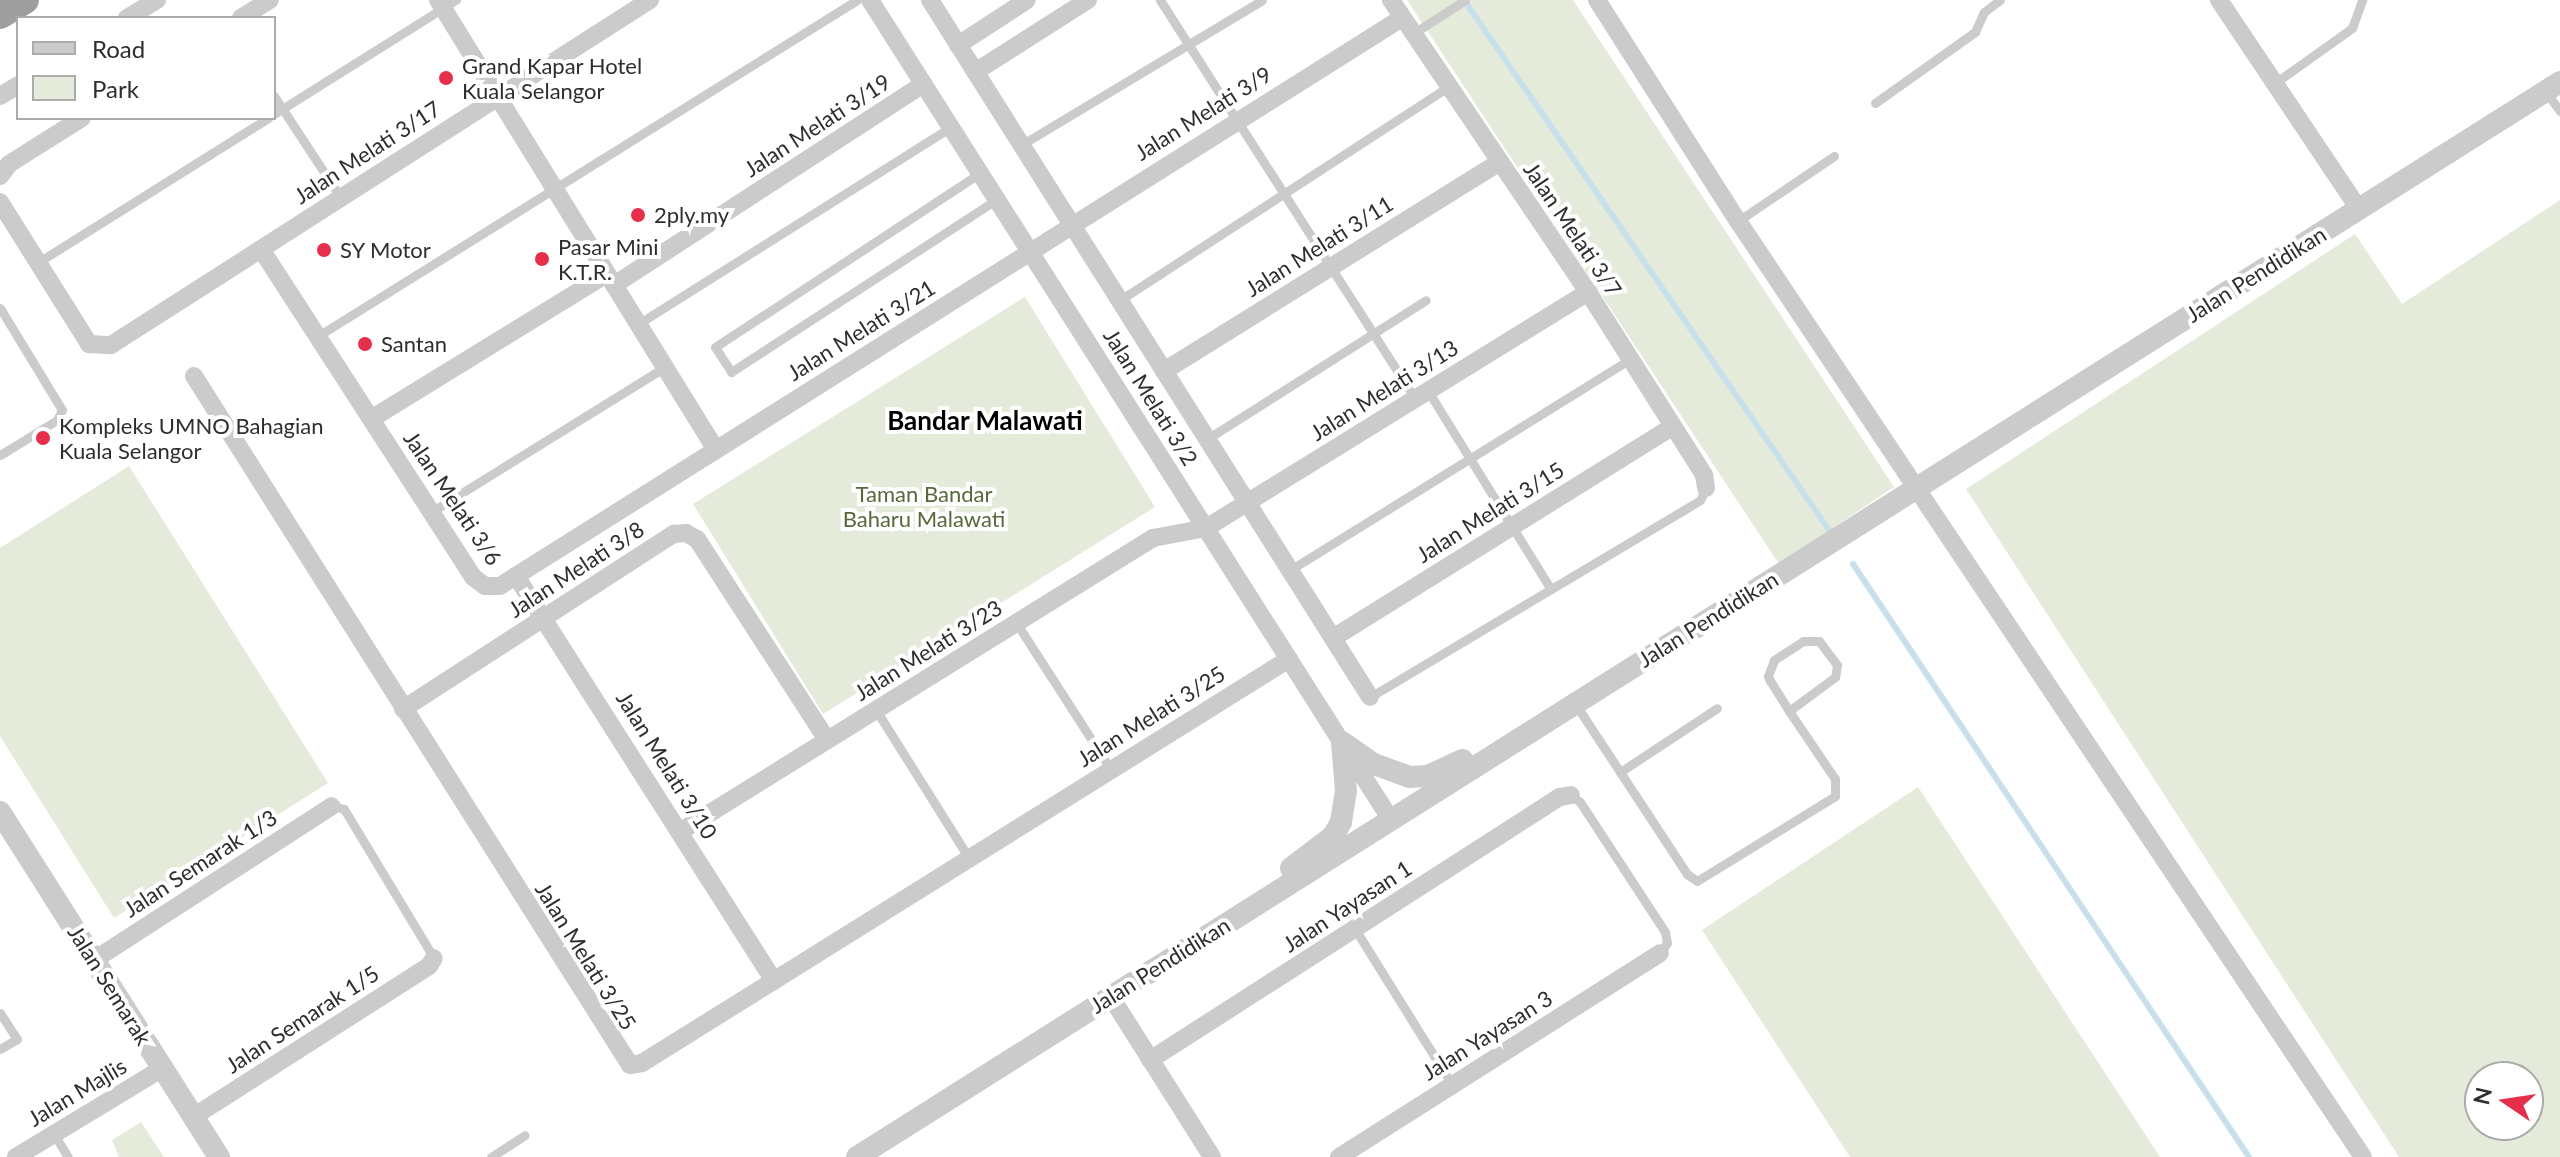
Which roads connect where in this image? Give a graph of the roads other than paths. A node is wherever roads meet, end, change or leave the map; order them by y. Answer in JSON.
{"nodes":[{"id":1,"x":25,"y":0,"type":"edge"},
{"id":2,"x":157,"y":0,"type":"edge"},
{"id":3,"x":270,"y":0,"type":"edge"},
{"id":4,"x":857,"y":0,"type":"edge"},
{"id":5,"x":870,"y":0,"type":"edge"},
{"id":6,"x":930,"y":0,"type":"edge"},
{"id":7,"x":1027,"y":0,"type":"edge"},
{"id":8,"x":1088,"y":0,"type":"edge"},
{"id":9,"x":1160,"y":0,"type":"edge"},
{"id":10,"x":1262,"y":0,"type":"edge"},
{"id":11,"x":1391,"y":0,"type":"edge"},
{"id":12,"x":1465,"y":0,"type":"edge"},
{"id":13,"x":1597,"y":0,"type":"edge"},
{"id":14,"x":2000,"y":0,"type":"edge"},
{"id":15,"x":2219,"y":0,"type":"edge"},
{"id":16,"x":2362,"y":0,"type":"edge"},
{"id":17,"x":646,"y":1,"type":"edge"},
{"id":18,"x":446,"y":3,"type":"edge"},
{"id":19,"x":0,"y":15,"type":"edge"},
{"id":20,"x":130,"y":16,"type":"edge"},
{"id":21,"x":244,"y":16,"type":"edge"},
{"id":22,"x":1402,"y":18,"type":"junction"},
{"id":23,"x":1418,"y":30,"type":"junction"},
{"id":24,"x":1188,"y":44,"type":"junction"},
{"id":25,"x":958,"y":45,"type":"junction"},
{"id":26,"x":975,"y":72,"type":"junction"},
{"id":27,"x":2275,"y":83,"type":"junction"},
{"id":28,"x":924,"y":84,"type":"junction"},
{"id":29,"x":1448,"y":87,"type":"junction"},
{"id":30,"x":2553,"y":87,"type":"edge"},
{"id":31,"x":498,"y":97,"type":"junction"},
{"id":32,"x":1875,"y":103,"type":"dead end"},
{"id":33,"x":2560,"y":111,"type":"edge"},
{"id":34,"x":278,"y":112,"type":"edge"},
{"id":35,"x":79,"y":120,"type":"edge"},
{"id":36,"x":265,"y":120,"type":"edge"},
{"id":37,"x":1237,"y":120,"type":"junction"},
{"id":38,"x":951,"y":127,"type":"junction"},
{"id":39,"x":1021,"y":145,"type":"junction"},
{"id":40,"x":1834,"y":156,"type":"dead end"},
{"id":41,"x":1500,"y":162,"type":"junction"},
{"id":42,"x":4,"y":170,"type":"edge"},
{"id":43,"x":980,"y":173,"type":"junction"},
{"id":44,"x":555,"y":188,"type":"junction"},
{"id":45,"x":1284,"y":194,"type":"junction"},
{"id":46,"x":341,"y":198,"type":"junction"},
{"id":47,"x":997,"y":199,"type":"junction"},
{"id":48,"x":0,"y":202,"type":"edge"},
{"id":49,"x":2359,"y":209,"type":"junction"},
{"id":50,"x":1738,"y":221,"type":"junction"},
{"id":51,"x":1071,"y":224,"type":"junction"},
{"id":52,"x":261,"y":249,"type":"junction"},
{"id":53,"x":1030,"y":252,"type":"junction"},
{"id":54,"x":37,"y":263,"type":"junction"},
{"id":55,"x":1331,"y":267,"type":"junction"},
{"id":56,"x":611,"y":279,"type":"junction"},
{"id":57,"x":1588,"y":292,"type":"junction"},
{"id":58,"x":1120,"y":300,"type":"junction"},
{"id":59,"x":1426,"y":300,"type":"dead end"},
{"id":60,"x":0,"y":308,"type":"edge"},
{"id":61,"x":638,"y":324,"type":"junction"},
{"id":62,"x":1372,"y":331,"type":"junction"},
{"id":63,"x":318,"y":336,"type":"junction"},
{"id":64,"x":1629,"y":360,"type":"junction"},
{"id":65,"x":665,"y":367,"type":"junction"},
{"id":66,"x":1164,"y":371,"type":"junction"},
{"id":67,"x":194,"y":376,"type":"dead end"},
{"id":68,"x":1421,"y":394,"type":"junction"},
{"id":69,"x":371,"y":419,"type":"junction"},
{"id":70,"x":1672,"y":427,"type":"junction"},
{"id":71,"x":1207,"y":439,"type":"junction"},
{"id":72,"x":716,"y":450,"type":"junction"},
{"id":73,"x":0,"y":455,"type":"edge"},
{"id":74,"x":1469,"y":458,"type":"junction"},
{"id":75,"x":1918,"y":487,"type":"junction"},
{"id":76,"x":1706,"y":488,"type":"joint"},
{"id":77,"x":1248,"y":503,"type":"junction"},
{"id":78,"x":431,"y":512,"type":"junction"},
{"id":79,"x":1512,"y":526,"type":"junction"},
{"id":80,"x":1206,"y":528,"type":"junction"},
{"id":81,"x":1290,"y":570,"type":"junction"},
{"id":82,"x":516,"y":576,"type":"junction"},
{"id":83,"x":1551,"y":589,"type":"junction"},
{"id":84,"x":545,"y":618,"type":"junction"},
{"id":85,"x":1017,"y":624,"type":"junction"},
{"id":86,"x":1333,"y":638,"type":"junction"},
{"id":87,"x":1289,"y":659,"type":"junction"},
{"id":88,"x":1370,"y":697,"type":"joint"},
{"id":89,"x":1575,"y":704,"type":"junction"},
{"id":90,"x":1717,"y":708,"type":"dead end"},
{"id":91,"x":403,"y":709,"type":"junction"},
{"id":92,"x":876,"y":710,"type":"junction"},
{"id":93,"x":1789,"y":711,"type":"junction"},
{"id":94,"x":1523,"y":736,"type":"junction"},
{"id":95,"x":827,"y":740,"type":"junction"},
{"id":96,"x":1342,"y":742,"type":"junction"},
{"id":97,"x":1111,"y":770,"type":"junction"},
{"id":98,"x":1620,"y":772,"type":"junction"},
{"id":99,"x":1571,"y":795,"type":"joint"},
{"id":100,"x":332,"y":806,"type":"joint"},
{"id":101,"x":0,"y":812,"type":"edge"},
{"id":102,"x":1391,"y":820,"type":"junction"},
{"id":103,"x":681,"y":831,"type":"junction"},
{"id":104,"x":969,"y":858,"type":"junction"},
{"id":105,"x":1244,"y":913,"type":"junction"},
{"id":106,"x":1355,"y":929,"type":"junction"},
{"id":107,"x":1660,"y":953,"type":"joint"},
{"id":108,"x":434,"y":958,"type":"joint"},
{"id":109,"x":94,"y":960,"type":"junction"},
{"id":110,"x":774,"y":981,"type":"junction"},
{"id":111,"x":1111,"y":997,"type":"junction"},
{"id":112,"x":0,"y":1013,"type":"edge"},
{"id":113,"x":0,"y":1049,"type":"edge"},
{"id":114,"x":1150,"y":1060,"type":"junction"},
{"id":115,"x":163,"y":1068,"type":"junction"},
{"id":116,"x":1452,"y":1085,"type":"junction"},
{"id":117,"x":193,"y":1117,"type":"junction"},
{"id":118,"x":54,"y":1134,"type":"junction"},
{"id":119,"x":525,"y":1135,"type":"dead end"},
{"id":120,"x":16,"y":1157,"type":"edge"},
{"id":121,"x":68,"y":1157,"type":"edge"},
{"id":122,"x":219,"y":1157,"type":"edge"},
{"id":123,"x":491,"y":1157,"type":"edge"},
{"id":124,"x":857,"y":1157,"type":"edge"},
{"id":125,"x":1212,"y":1157,"type":"edge"},
{"id":126,"x":1339,"y":1157,"type":"edge"},
{"id":127,"x":2363,"y":1157,"type":"edge"}],
"edges":[{"from":1,"to":19,"type":"highway"},
{"from":2,"to":20,"type":"street"},
{"from":3,"to":21,"type":"street"},
{"from":4,"to":44,"type":"lane"},
{"from":5,"to":28,"type":"street","name":"Jalan Melati 3/2"},
{"from":6,"to":25,"type":"street"},
{"from":7,"to":25,"type":"street"},
{"from":8,"to":26,"type":"street"},
{"from":9,"to":24,"type":"lane"},
{"from":10,"to":24,"type":"lane"},
{"from":11,"to":22,"type":"street","name":"Jalan Melati 3/7"},
{"from":12,"to":23,"type":"lane"},
{"from":13,"to":50,"type":"street"},
{"from":14,"to":32,"type":"lane"},
{"from":15,"to":27,"type":"street"},
{"from":16,"to":27,"type":"lane"},
{"from":17,"to":31,"type":"street","name":"Jalan Melati 3/17"},
{"from":18,"to":31,"type":"street"},
{"from":18,"to":34,"type":"lane"},
{"from":22,"to":23,"type":"street","name":"Jalan Melati 3/7"},
{"from":22,"to":37,"type":"street","name":"Jalan Melati 3/9"},
{"from":23,"to":29,"type":"street","name":"Jalan Melati 3/7"},
{"from":24,"to":37,"type":"lane"},
{"from":24,"to":39,"type":"lane"},
{"from":25,"to":26,"type":"street"},
{"from":26,"to":39,"type":"street"},
{"from":27,"to":49,"type":"street"},
{"from":28,"to":38,"type":"street","name":"Jalan Melati 3/2"},
{"from":28,"to":56,"type":"street","name":"Jalan Melati 3/19"},
{"from":29,"to":41,"type":"street","name":"Jalan Melati 3/7"},
{"from":29,"to":45,"type":"lane"},
{"from":30,"to":33,"type":"lane"},
{"from":30,"to":49,"type":"street","name":"Jalan Pendidikan"},
{"from":31,"to":44,"type":"street"},
{"from":31,"to":46,"type":"street","name":"Jalan Melati 3/17"},
{"from":34,"to":46,"type":"lane"},
{"from":35,"to":42,"type":"street"},
{"from":36,"to":54,"type":"lane"},
{"from":37,"to":45,"type":"lane"},
{"from":37,"to":51,"type":"street","name":"Jalan Melati 3/9"},
{"from":38,"to":43,"type":"street","name":"Jalan Melati 3/2"},
{"from":38,"to":61,"type":"lane"},
{"from":39,"to":51,"type":"street"},
{"from":40,"to":50,"type":"lane"},
{"from":41,"to":55,"type":"street","name":"Jalan Melati 3/11"},
{"from":41,"to":57,"type":"street","name":"Jalan Melati 3/7"},
{"from":43,"to":47,"type":"street","name":"Jalan Melati 3/2"},
{"from":43,"to":47,"type":"lane"},
{"from":44,"to":56,"type":"street"},
{"from":44,"to":63,"type":"lane"},
{"from":45,"to":55,"type":"lane"},
{"from":45,"to":58,"type":"lane"},
{"from":46,"to":52,"type":"street","name":"Jalan Melati 3/17"},
{"from":47,"to":53,"type":"street","name":"Jalan Melati 3/2"},
{"from":48,"to":54,"type":"street"},
{"from":49,"to":75,"type":"street","name":"Jalan Pendidikan"},
{"from":50,"to":75,"type":"street"},
{"from":51,"to":53,"type":"street","name":"Jalan Melati 3/9"},
{"from":51,"to":58,"type":"street"},
{"from":52,"to":54,"type":"street","name":"Jalan Melati 3/17"},
{"from":52,"to":63,"type":"street","name":"Jalan Melati 3/6"},
{"from":53,"to":72,"type":"street","name":"Jalan Melati 3/21"},
{"from":53,"to":80,"type":"street","name":"Jalan Melati 3/2"},
{"from":55,"to":62,"type":"lane"},
{"from":55,"to":66,"type":"street","name":"Jalan Melati 3/11"},
{"from":56,"to":61,"type":"street"},
{"from":56,"to":69,"type":"street","name":"Jalan Melati 3/19"},
{"from":57,"to":64,"type":"street","name":"Jalan Melati 3/7"},
{"from":57,"to":68,"type":"street","name":"Jalan Melati 3/13"},
{"from":58,"to":66,"type":"street"},
{"from":59,"to":62,"type":"lane"},
{"from":60,"to":73,"type":"lane"},
{"from":61,"to":65,"type":"street"},
{"from":62,"to":68,"type":"lane"},
{"from":62,"to":71,"type":"lane"},
{"from":63,"to":69,"type":"street","name":"Jalan Melati 3/6"},
{"from":64,"to":70,"type":"street","name":"Jalan Melati 3/7"},
{"from":64,"to":74,"type":"lane"},
{"from":65,"to":72,"type":"street"},
{"from":65,"to":78,"type":"lane"},
{"from":66,"to":71,"type":"street"},
{"from":67,"to":91,"type":"street","name":"Jalan Melati 3/25"},
{"from":68,"to":74,"type":"lane"},
{"from":68,"to":77,"type":"street","name":"Jalan Melati 3/13"},
{"from":69,"to":78,"type":"street","name":"Jalan Melati 3/6"},
{"from":70,"to":76,"type":"street","name":"Jalan Melati 3/7"},
{"from":70,"to":79,"type":"street","name":"Jalan Melati 3/15"},
{"from":71,"to":77,"type":"street"},
{"from":72,"to":82,"type":"street","name":"Jalan Melati 3/6"},
{"from":74,"to":79,"type":"lane"},
{"from":74,"to":81,"type":"lane"},
{"from":75,"to":89,"type":"street","name":"Jalan Pendidikan"},
{"from":75,"to":127,"type":"street"},
{"from":76,"to":83,"type":"lane"},
{"from":77,"to":80,"type":"street","name":"Jalan Melati 3/13"},
{"from":77,"to":81,"type":"street"},
{"from":78,"to":82,"type":"street","name":"Jalan Melati 3/6"},
{"from":79,"to":83,"type":"lane"},
{"from":79,"to":86,"type":"street","name":"Jalan Melati 3/15"},
{"from":80,"to":85,"type":"street","name":"Jalan Melati 3/23"},
{"from":80,"to":87,"type":"street","name":"Jalan Melati 3/2"},
{"from":81,"to":86,"type":"street"},
{"from":82,"to":84,"type":"street","name":"Jalan Melati 3/10"},
{"from":83,"to":88,"type":"lane"},
{"from":84,"to":91,"type":"street","name":"Jalan Melati 3/8"},
{"from":84,"to":95,"type":"street","name":"Jalan Melati 3/8"},
{"from":84,"to":103,"type":"street","name":"Jalan Melati 3/10"},
{"from":85,"to":92,"type":"street","name":"Jalan Melati 3/23"},
{"from":85,"to":97,"type":"lane"},
{"from":86,"to":88,"type":"street"},
{"from":87,"to":96,"type":"street","name":"Jalan Melati 3/2"},
{"from":87,"to":97,"type":"street","name":"Jalan Melati 3/25"},
{"from":89,"to":94,"type":"street","name":"Jalan Pendidikan"},
{"from":89,"to":98,"type":"lane"},
{"from":90,"to":98,"type":"lane"},
{"from":91,"to":110,"type":"street","name":"Jalan Melati 3/25"},
{"from":92,"to":95,"type":"street","name":"Jalan Melati 3/23"},
{"from":92,"to":104,"type":"lane"},
{"from":93,"to":93,"type":"lane"},
{"from":93,"to":98,"type":"lane"},
{"from":94,"to":96,"type":"street"},
{"from":94,"to":102,"type":"street","name":"Jalan Pendidikan"},
{"from":95,"to":103,"type":"street","name":"Jalan Melati 3/23"},
{"from":96,"to":102,"type":"street","name":"Jalan Melati 3/2"},
{"from":96,"to":105,"type":"street"},
{"from":97,"to":104,"type":"street","name":"Jalan Melati 3/25"},
{"from":99,"to":106,"type":"street","name":"Jalan Yayasan 1"},
{"from":99,"to":107,"type":"lane"},
{"from":100,"to":108,"type":"lane"},
{"from":100,"to":109,"type":"street","name":"Jalan Semarak 1/3"},
{"from":101,"to":109,"type":"street","name":"Jalan Semarak"},
{"from":102,"to":105,"type":"street","name":"Jalan Pendidikan"},
{"from":103,"to":110,"type":"street","name":"Jalan Melati 3/10"},
{"from":104,"to":110,"type":"street","name":"Jalan Melati 3/25"},
{"from":105,"to":111,"type":"street","name":"Jalan Pendidikan"},
{"from":106,"to":114,"type":"street","name":"Jalan Yayasan 1"},
{"from":106,"to":116,"type":"lane"},
{"from":107,"to":116,"type":"street","name":"Jalan Yayasan 3"},
{"from":108,"to":117,"type":"street","name":"Jalan Semarak 1/5"},
{"from":109,"to":115,"type":"street","name":"Jalan Semarak"},
{"from":111,"to":114,"type":"street"},
{"from":111,"to":124,"type":"street","name":"Jalan Pendidikan"},
{"from":112,"to":113,"type":"lane"},
{"from":114,"to":125,"type":"street"},
{"from":115,"to":117,"type":"street","name":"Jalan Semarak"},
{"from":115,"to":118,"type":"street","name":"Jalan Majlis"},
{"from":116,"to":126,"type":"street","name":"Jalan Yayasan 3"},
{"from":117,"to":122,"type":"street","name":"Jalan Semarak"},
{"from":118,"to":120,"type":"street","name":"Jalan Majlis"},
{"from":118,"to":121,"type":"lane"},
{"from":119,"to":123,"type":"lane"}]}
